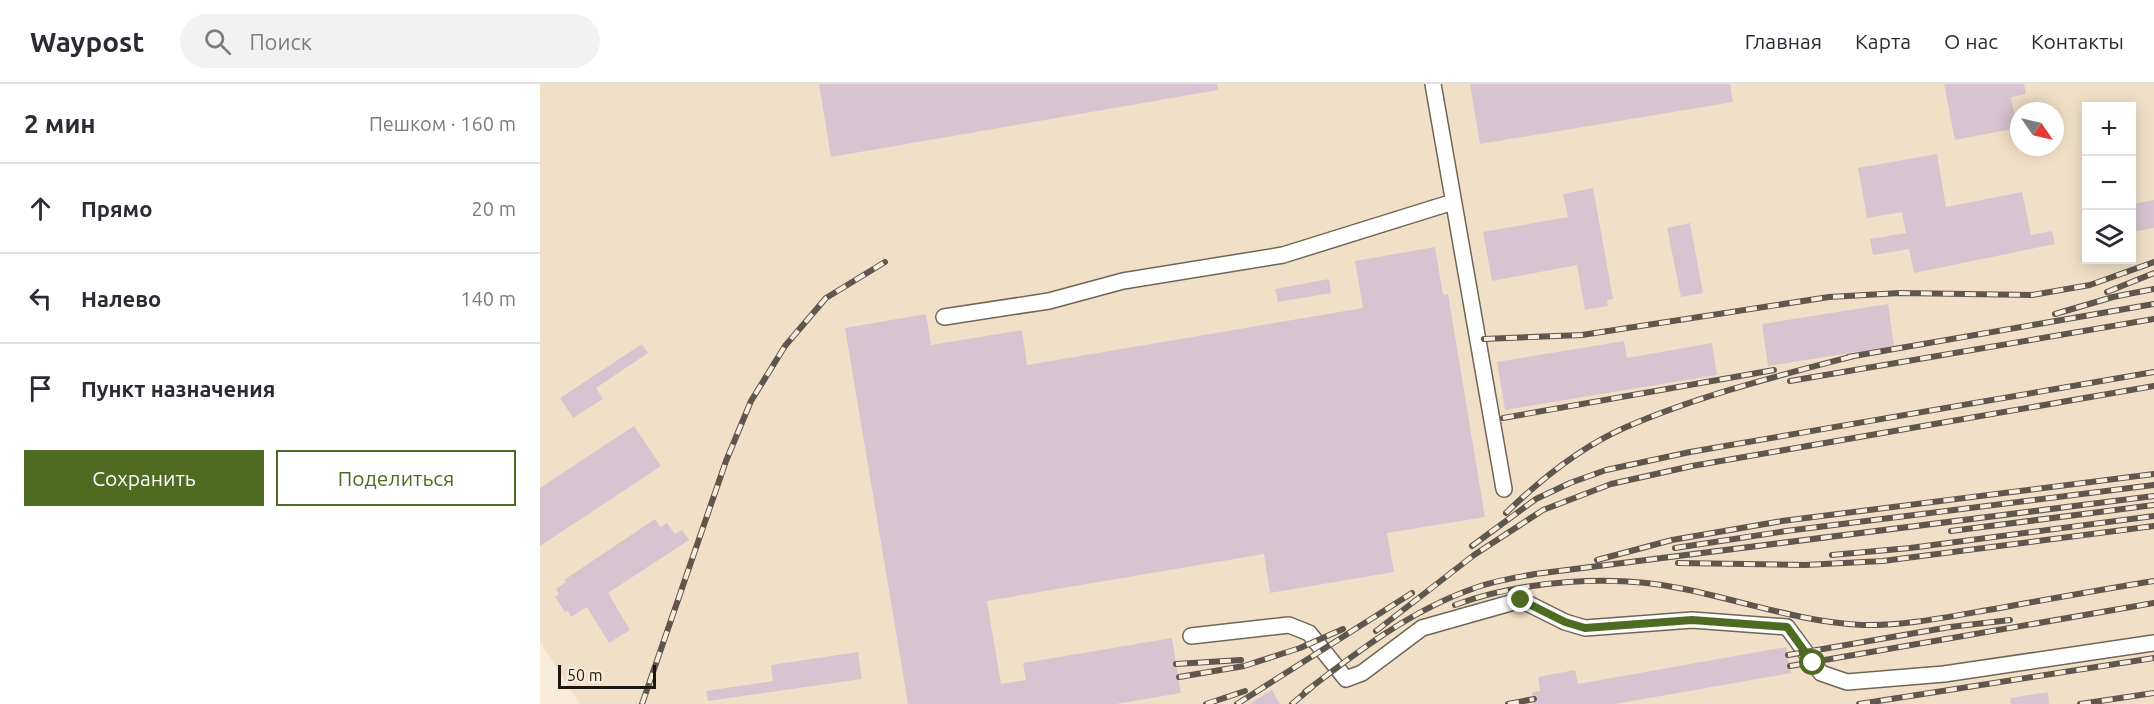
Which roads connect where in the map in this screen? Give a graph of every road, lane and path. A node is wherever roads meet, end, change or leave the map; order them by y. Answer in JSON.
{"nodes":[{"id":1,"x":1432,"y":84,"type":"edge"},
{"id":2,"x":1453,"y":202,"type":"junction"},
{"id":3,"x":944,"y":317,"type":"dead end"},
{"id":4,"x":1504,"y":489,"type":"dead end"},
{"id":5,"x":1191,"y":636,"type":"dead end"},
{"id":6,"x":2154,"y":643,"type":"edge"}],
"edges":[{"from":1,"to":2,"type":"street"},
{"from":2,"to":3,"type":"street"},
{"from":2,"to":4,"type":"street"},
{"from":5,"to":6,"type":"street"}]}
